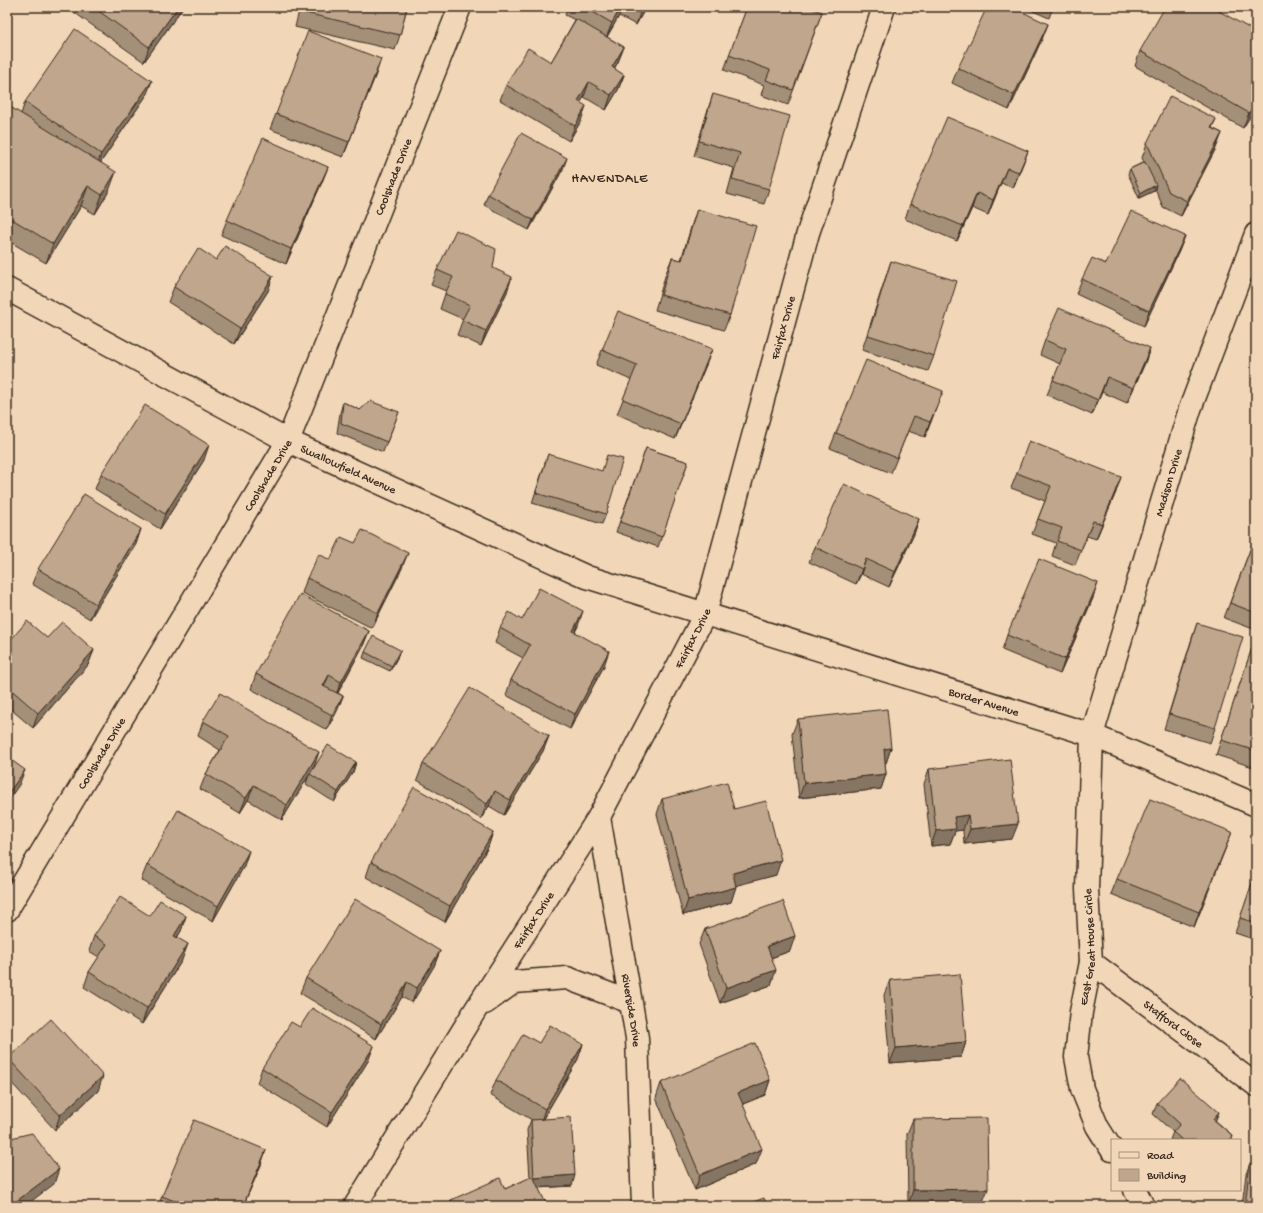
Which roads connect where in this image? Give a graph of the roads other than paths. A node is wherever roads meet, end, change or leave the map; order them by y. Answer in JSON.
{"nodes":[{"id":1,"x":460,"y":7,"type":"edge"},
{"id":2,"x":884,"y":7,"type":"edge"},
{"id":3,"x":1256,"y":234,"type":"edge"},
{"id":4,"x":7,"y":289,"type":"edge"},
{"id":5,"x":288,"y":441,"type":"junction"},
{"id":6,"x":705,"y":614,"type":"junction"},
{"id":7,"x":1092,"y":735,"type":"junction"},
{"id":8,"x":1256,"y":805,"type":"edge"},
{"id":9,"x":599,"y":817,"type":"junction"},
{"id":10,"x":7,"y":910,"type":"edge"},
{"id":11,"x":1091,"y":962,"type":"junction"},
{"id":12,"x":630,"y":1002,"type":"junction"},
{"id":13,"x":476,"y":1009,"type":"junction"},
{"id":14,"x":1256,"y":1085,"type":"edge"},
{"id":15,"x":1111,"y":1148,"type":"edge"},
{"id":16,"x":1136,"y":1191,"type":"edge"},
{"id":17,"x":355,"y":1206,"type":"edge"},
{"id":18,"x":643,"y":1206,"type":"edge"},
{"id":19,"x":1143,"y":1206,"type":"edge"}],
"edges":[{"from":1,"to":5,"type":"street","name":"Coolshade Drive"},
{"from":2,"to":6,"type":"street","name":"Fairfax Drive"},
{"from":3,"to":7,"type":"street","name":"Madison Drive"},
{"from":4,"to":5,"type":"street","name":"Swallowfield Avenue"},
{"from":5,"to":6,"type":"street","name":"Swallowfield Avenue"},
{"from":5,"to":10,"type":"street","name":"Coolshade Drive"},
{"from":6,"to":7,"type":"street","name":"Border Avenue"},
{"from":6,"to":9,"type":"street","name":"Fairfax Drive"},
{"from":7,"to":8,"type":"street","name":"Border Avenue"},
{"from":7,"to":11,"type":"street","name":"East Great House Circle"},
{"from":9,"to":12,"type":"street","name":"Riverside Drive"},
{"from":9,"to":13,"type":"street","name":"Fairfax Drive"},
{"from":11,"to":14,"type":"street","name":"Stafford Close"},
{"from":11,"to":15,"type":"street","name":"East Great House Circle"},
{"from":12,"to":13,"type":"street"},
{"from":12,"to":18,"type":"street","name":"Riverside Drive"},
{"from":13,"to":17,"type":"street","name":"Fairfax Drive"},
{"from":16,"to":19,"type":"street"}]}
